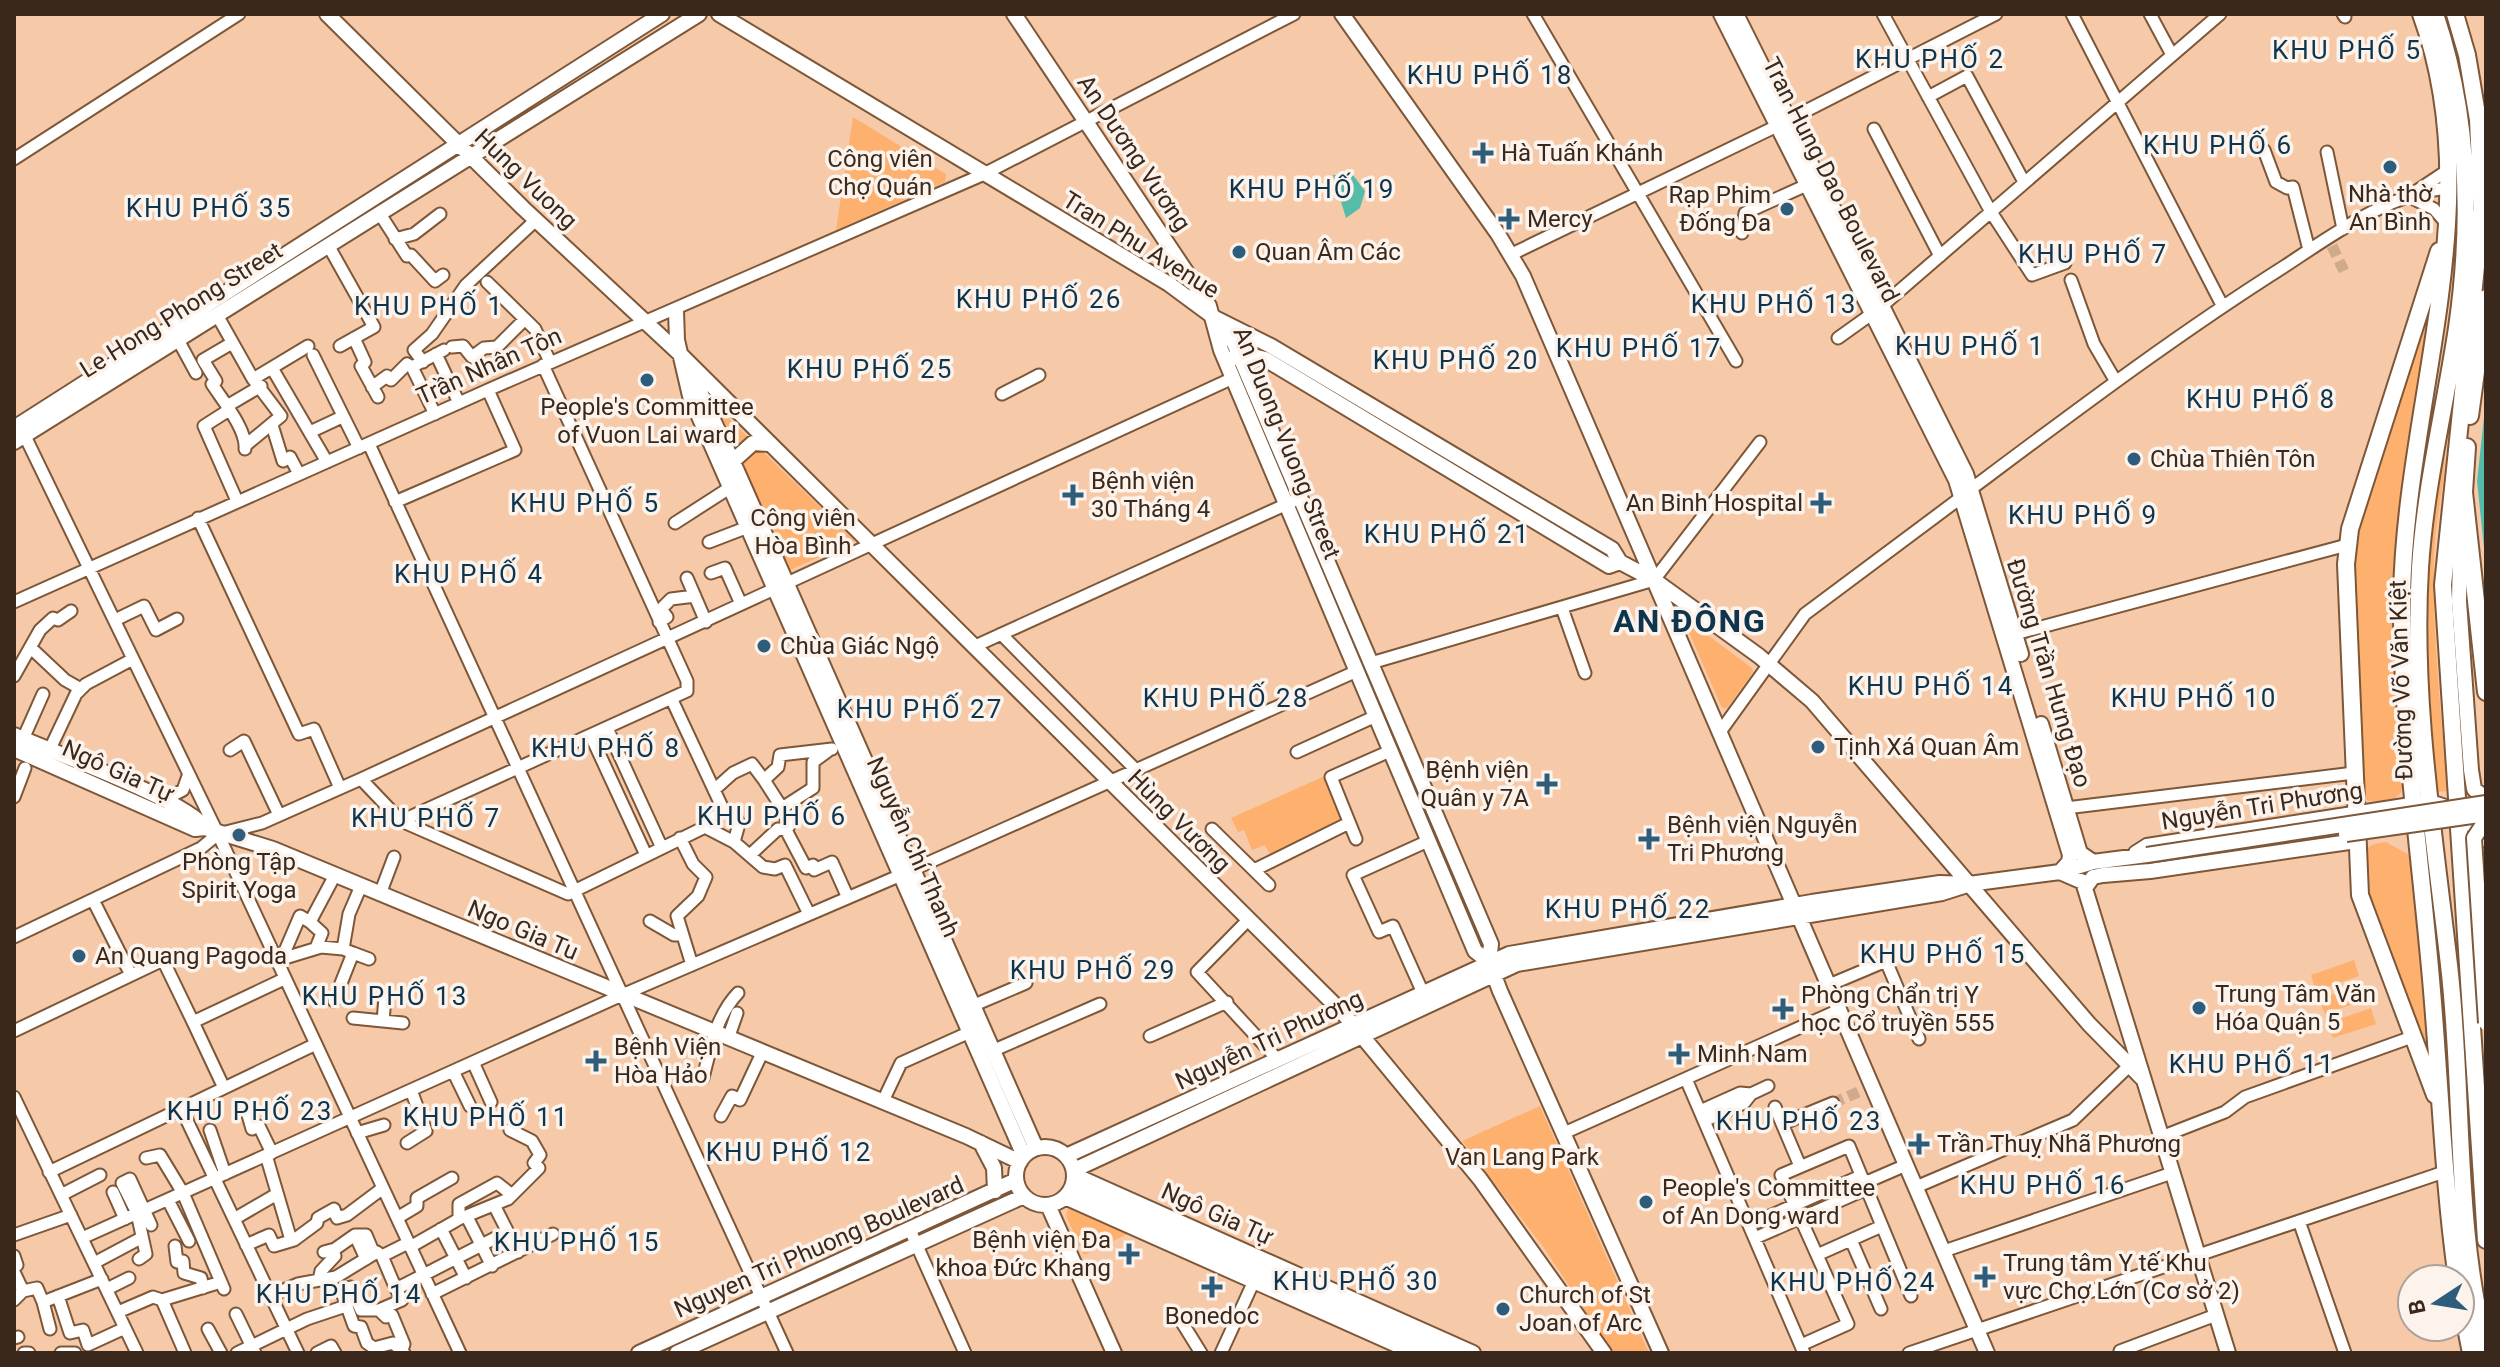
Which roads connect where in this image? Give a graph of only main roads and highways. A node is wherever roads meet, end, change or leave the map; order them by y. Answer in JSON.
{"nodes":[{"id":1,"x":327,"y":14,"type":"edge"},
{"id":2,"x":662,"y":14,"type":"edge"},
{"id":3,"x":699,"y":14,"type":"edge"},
{"id":4,"x":719,"y":14,"type":"edge"},
{"id":5,"x":1014,"y":14,"type":"edge"},
{"id":6,"x":1342,"y":14,"type":"edge"},
{"id":7,"x":1721,"y":14,"type":"edge"},
{"id":8,"x":1736,"y":14,"type":"edge"},
{"id":9,"x":2421,"y":14,"type":"edge"},
{"id":10,"x":2435,"y":14,"type":"edge"},
{"id":11,"x":2455,"y":14,"type":"edge"},
{"id":12,"x":2465,"y":14,"type":"edge"},
{"id":13,"x":520,"y":103,"type":"junction"},
{"id":14,"x":531,"y":118,"type":"junction"},
{"id":15,"x":2486,"y":118,"type":"edge"},
{"id":16,"x":1785,"y":122,"type":"junction"},
{"id":17,"x":459,"y":143,"type":"junction"},
{"id":18,"x":471,"y":156,"type":"junction"},
{"id":19,"x":2463,"y":156,"type":"junction"},
{"id":20,"x":2448,"y":170,"type":"junction"},
{"id":21,"x":2471,"y":188,"type":"edge"},
{"id":22,"x":2448,"y":234,"type":"junction"},
{"id":23,"x":1177,"y":256,"type":"junction"},
{"id":24,"x":1158,"y":277,"type":"junction"},
{"id":25,"x":2486,"y":298,"type":"edge"},
{"id":26,"x":1878,"y":309,"type":"junction"},
{"id":27,"x":676,"y":311,"type":"road end"},
{"id":28,"x":1215,"y":318,"type":"junction"},
{"id":29,"x":681,"y":355,"type":"junction"},
{"id":30,"x":1233,"y":358,"type":"junction"},
{"id":31,"x":2462,"y":389,"type":"junction"},
{"id":32,"x":18,"y":432,"type":"edge"},
{"id":33,"x":714,"y":436,"type":"junction"},
{"id":34,"x":2467,"y":436,"type":"junction"},
{"id":35,"x":1414,"y":440,"type":"junction"},
{"id":36,"x":768,"y":444,"type":"junction"},
{"id":37,"x":732,"y":462,"type":"junction"},
{"id":38,"x":2464,"y":492,"type":"junction"},
{"id":39,"x":1967,"y":493,"type":"joint"},
{"id":40,"x":1293,"y":501,"type":"junction"},
{"id":41,"x":1654,"y":580,"type":"junction"},
{"id":42,"x":780,"y":586,"type":"junction"},
{"id":43,"x":2010,"y":636,"type":"junction"},
{"id":44,"x":1371,"y":663,"type":"junction"},
{"id":45,"x":1357,"y":671,"type":"junction"},
{"id":46,"x":2486,"y":692,"type":"edge"},
{"id":47,"x":1391,"y":710,"type":"junction"},
{"id":48,"x":1376,"y":716,"type":"junction"},
{"id":49,"x":17,"y":741,"type":"edge"},
{"id":50,"x":2486,"y":801,"type":"edge"},
{"id":51,"x":2423,"y":803,"type":"junction"},
{"id":52,"x":2458,"y":811,"type":"junction"},
{"id":53,"x":2355,"y":813,"type":"junction"},
{"id":54,"x":2486,"y":814,"type":"edge"},
{"id":55,"x":2330,"y":817,"type":"junction"},
{"id":56,"x":2486,"y":820,"type":"edge"},
{"id":57,"x":212,"y":831,"type":"junction"},
{"id":58,"x":2486,"y":840,"type":"edge"},
{"id":59,"x":2356,"y":841,"type":"junction"},
{"id":60,"x":2333,"y":844,"type":"junction"},
{"id":61,"x":2141,"y":861,"type":"junction"},
{"id":62,"x":2093,"y":862,"type":"junction"},
{"id":63,"x":906,"y":872,"type":"junction"},
{"id":64,"x":2060,"y":872,"type":"junction"},
{"id":65,"x":1969,"y":884,"type":"junction"},
{"id":66,"x":2085,"y":888,"type":"junction"},
{"id":67,"x":1798,"y":911,"type":"junction"},
{"id":68,"x":1491,"y":969,"type":"junction"},
{"id":69,"x":2123,"y":1014,"type":"junction"},
{"id":70,"x":1386,"y":1018,"type":"junction"},
{"id":71,"x":2486,"y":1023,"type":"edge"},
{"id":72,"x":1354,"y":1024,"type":"junction"},
{"id":73,"x":2095,"y":1031,"type":"junction"},
{"id":74,"x":1363,"y":1037,"type":"junction"},
{"id":75,"x":1281,"y":1066,"type":"junction"},
{"id":76,"x":2143,"y":1079,"type":"junction"},
{"id":77,"x":2443,"y":1113,"type":"junction"},
{"id":78,"x":981,"y":1143,"type":"junction"},
{"id":79,"x":1027,"y":1155,"type":"junction"},
{"id":80,"x":1066,"y":1156,"type":"junction"},
{"id":81,"x":1016,"y":1180,"type":"junction"},
{"id":82,"x":1071,"y":1182,"type":"junction"},
{"id":83,"x":995,"y":1191,"type":"junction"},
{"id":84,"x":1024,"y":1196,"type":"junction"},
{"id":85,"x":1048,"y":1205,"type":"junction"},
{"id":86,"x":913,"y":1236,"type":"junction"},
{"id":87,"x":2486,"y":1240,"type":"edge"},
{"id":88,"x":2456,"y":1263,"type":"edge"},
{"id":89,"x":1266,"y":1273,"type":"junction"},
{"id":90,"x":764,"y":1304,"type":"junction"},
{"id":91,"x":1416,"y":1340,"type":"edge"},
{"id":92,"x":2486,"y":1348,"type":"edge"},
{"id":93,"x":639,"y":1353,"type":"edge"},
{"id":94,"x":677,"y":1353,"type":"edge"},
{"id":95,"x":1114,"y":1353,"type":"edge"},
{"id":96,"x":1444,"y":1353,"type":"edge"},
{"id":97,"x":1473,"y":1353,"type":"edge"},
{"id":98,"x":1604,"y":1353,"type":"edge"},
{"id":99,"x":1661,"y":1353,"type":"edge"},
{"id":100,"x":1987,"y":1353,"type":"edge"},
{"id":101,"x":2228,"y":1353,"type":"edge"}],
"edges":[{"from":1,"to":17,"type":"main road","name":"Hung Vuong"},
{"from":2,"to":13,"type":"main road","name":"Le Hong Phong Street"},
{"from":3,"to":14,"type":"main road","name":"Le Hong Phong Street"},
{"from":4,"to":24,"type":"main road","name":"Tran Phu Avenue"},
{"from":5,"to":23,"type":"main road","name":"An Dương Vương"},
{"from":6,"to":41,"type":"main road"},
{"from":7,"to":16,"type":"main road","name":"Tran Hung Dao Boulevard"},
{"from":8,"to":16,"type":"main road","name":"Tran Hung Dao Boulevard"},
{"from":9,"to":20,"type":"highway","name":"Đường Võ Văn Kiệt"},
{"from":10,"to":19,"type":"highway","name":"Đường Võ Văn Kiệt"},
{"from":11,"to":21,"type":"highway","name":"Đường Võ Văn Kiệt"},
{"from":12,"to":15,"type":"highway"},
{"from":13,"to":14,"type":"main road"},
{"from":13,"to":17,"type":"main road","name":"Le Hong Phong Street"},
{"from":14,"to":18,"type":"main road","name":"Le Hong Phong Street"},
{"from":16,"to":26,"type":"main road","name":"Tran Hung Dao Boulevard"},
{"from":16,"to":26,"type":"main road","name":"Tran Hung Dao Boulevard"},
{"from":17,"to":18,"type":"main road","name":"Hung Vuong"},
{"from":17,"to":32,"type":"main road","name":"Le Hong Phong Street"},
{"from":18,"to":29,"type":"main road","name":"Hung Vuong"},
{"from":18,"to":32,"type":"main road","name":"Le Hong Phong Street"},
{"from":19,"to":20,"type":"highway"},
{"from":19,"to":21,"type":"highway","name":"Đường Võ Văn Kiệt"},
{"from":20,"to":21,"type":"highway","name":"Đường Võ Văn Kiệt"},
{"from":21,"to":22,"type":"highway","name":"Đường Võ Văn Kiệt"},
{"from":21,"to":31,"type":"highway","name":"Đường Võ Văn Kiệt"},
{"from":21,"to":51,"type":"highway","name":"Đường Võ Văn Kiệt"},
{"from":22,"to":51,"type":"highway","name":"Đường Võ Văn Kiệt"},
{"from":22,"to":53,"type":"highway","name":"Đường Võ Văn Kiệt"},
{"from":23,"to":24,"type":"main road"},
{"from":23,"to":28,"type":"main road","name":"An Dương Vương"},
{"from":24,"to":28,"type":"main road","name":"Tran Phu Avenue"},
{"from":25,"to":34,"type":"highway"},
{"from":26,"to":39,"type":"main road","name":"Tran Hung Dao Boulevard"},
{"from":27,"to":29,"type":"main road","name":"Nguyễn Chí Thanh"},
{"from":28,"to":30,"type":"main road","name":"An Duong Vuong Street"},
{"from":28,"to":35,"type":"main road","name":"Tran Phu Avenue"},
{"from":29,"to":33,"type":"main road","name":"Nguyễn Chí Thanh"},
{"from":29,"to":36,"type":"main road","name":"Hùng Vương"},
{"from":30,"to":35,"type":"main road","name":"Tran Phu Avenue"},
{"from":30,"to":40,"type":"main road","name":"An Duong Vuong Street"},
{"from":31,"to":34,"type":"highway"},
{"from":31,"to":52,"type":"highway","name":"Đường Võ Văn Kiệt"},
{"from":33,"to":37,"type":"main road","name":"Nguyễn Chí Thanh"},
{"from":33,"to":42,"type":"main road","name":"Nguyễn Chí Thanh"},
{"from":34,"to":38,"type":"highway"},
{"from":35,"to":41,"type":"main road","name":"Tran Phu Avenue"},
{"from":36,"to":37,"type":"main road"},
{"from":36,"to":72,"type":"main road","name":"Hùng Vương"},
{"from":37,"to":42,"type":"main road","name":"Nguyễn Chí Thanh"},
{"from":38,"to":46,"type":"highway"},
{"from":38,"to":50,"type":"main road"},
{"from":39,"to":43,"type":"main road","name":"Đường Trần Hưng Đạo"},
{"from":40,"to":44,"type":"main road","name":"An Duong Vuong Street"},
{"from":40,"to":45,"type":"main road","name":"An Duong Vuong Street"},
{"from":41,"to":65,"type":"main road","name":"Tran Phu Avenue"},
{"from":41,"to":67,"type":"main road"},
{"from":42,"to":63,"type":"main road","name":"Nguyễn Chí Thanh"},
{"from":42,"to":63,"type":"main road","name":"Nguyễn Chí Thanh"},
{"from":43,"to":62,"type":"main road","name":"Đường Trần Hưng Đạo"},
{"from":43,"to":64,"type":"main road","name":"Đường Trần Hưng Đạo"},
{"from":44,"to":45,"type":"main road"},
{"from":44,"to":47,"type":"main road","name":"An Duong Vuong Street"},
{"from":45,"to":48,"type":"main road","name":"An Duong Vuong Street"},
{"from":47,"to":48,"type":"main road"},
{"from":47,"to":68,"type":"main road","name":"An Duong Vuong Street"},
{"from":48,"to":68,"type":"main road","name":"An Duong Vuong Street"},
{"from":49,"to":57,"type":"main road","name":"Ngô Gia Tự"},
{"from":49,"to":57,"type":"main road","name":"Ngo Gia Tu"},
{"from":50,"to":61,"type":"main road","bridge":true},
{"from":51,"to":52,"type":"main road"},
{"from":51,"to":53,"type":"main road","name":"Nguyễn Tri Phương"},
{"from":51,"to":77,"type":"highway","name":"Đường Võ Văn Kiệt"},
{"from":51,"to":92,"type":"highway","name":"Đường Võ Văn Kiệt"},
{"from":52,"to":58,"type":"main road"},
{"from":52,"to":87,"type":"highway","name":"Đường Võ Văn Kiệt"},
{"from":53,"to":55,"type":"main road","name":"Nguyễn Tri Phương"},
{"from":53,"to":59,"type":"highway","name":"Đường Võ Văn Kiệt"},
{"from":54,"to":61,"type":"main road","bridge":true},
{"from":55,"to":60,"type":"main road"},
{"from":55,"to":61,"type":"main road","name":"Nguyễn Tri Phương"},
{"from":56,"to":71,"type":"main road","bridge":true},
{"from":57,"to":78,"type":"main road","name":"Ngo Gia Tu"},
{"from":59,"to":60,"type":"main road","name":"Nguyễn Tri Phương"},
{"from":59,"to":77,"type":"highway","name":"Đường Võ Văn Kiệt"},
{"from":60,"to":61,"type":"main road","name":"Nguyễn Tri Phương"},
{"from":61,"to":62,"type":"main road"},
{"from":61,"to":66,"type":"main road","name":"Nguyễn Tri Phương"},
{"from":62,"to":64,"type":"main road"},
{"from":63,"to":79,"type":"main road","name":"Nguyễn Chí Thanh"},
{"from":63,"to":79,"type":"main road","name":"Nguyễn Chí Thanh"},
{"from":64,"to":65,"type":"main road"},
{"from":64,"to":66,"type":"main road"},
{"from":65,"to":67,"type":"main road"},
{"from":65,"to":73,"type":"main road","name":"Tran Phu Avenue"},
{"from":66,"to":69,"type":"main road"},
{"from":67,"to":68,"type":"main road"},
{"from":67,"to":100,"type":"main road"},
{"from":68,"to":70,"type":"main road","name":"Nguyễn Tri Phương"},
{"from":68,"to":70,"type":"main road","name":"Nguyễn Tri Phương"},
{"from":68,"to":99,"type":"main road"},
{"from":69,"to":73,"type":"main road"},
{"from":69,"to":76,"type":"main road"},
{"from":70,"to":72,"type":"main road","name":"Nguyễn Tri Phương"},
{"from":70,"to":74,"type":"main road","name":"Nguyễn Tri Phương"},
{"from":72,"to":74,"type":"main road","name":"Hùng Vương"},
{"from":72,"to":75,"type":"main road","name":"Nguyễn Tri Phương"},
{"from":73,"to":76,"type":"main road","name":"Tran Phu Avenue"},
{"from":74,"to":75,"type":"main road","name":"Nguyễn Tri Phương"},
{"from":74,"to":98,"type":"main road","name":"Hùng Vương"},
{"from":75,"to":80,"type":"main road","name":"Nguyễn Tri Phương"},
{"from":75,"to":82,"type":"main road","name":"Nguyễn Tri Phương"},
{"from":76,"to":101,"type":"main road"},
{"from":77,"to":88,"type":"highway","name":"Đường Võ Văn Kiệt"},
{"from":78,"to":79,"type":"main road","name":"Ngo Gia Tu"},
{"from":78,"to":83,"type":"main road"},
{"from":79,"to":80,"type":"main road"},
{"from":79,"to":81,"type":"main road"},
{"from":80,"to":82,"type":"main road"},
{"from":81,"to":83,"type":"main road","name":"Nguyen Tri Phuong Boulevard"},
{"from":81,"to":84,"type":"main road"},
{"from":82,"to":85,"type":"main road"},
{"from":82,"to":89,"type":"main road","name":"Ngô Gia Tự"},
{"from":82,"to":89,"type":"main road"},
{"from":83,"to":86,"type":"main road","name":"Nguyen Tri Phuong Boulevard"},
{"from":84,"to":85,"type":"main road"},
{"from":84,"to":86,"type":"main road","name":"Nguyen Tri Phuong Boulevard"},
{"from":85,"to":95,"type":"main road"},
{"from":86,"to":90,"type":"main road","name":"Nguyen Tri Phuong Boulevard"},
{"from":89,"to":91,"type":"main road","name":"Ngô Gia Tự"},
{"from":89,"to":91,"type":"main road","name":"Ngô Gia Tự"},
{"from":90,"to":93,"type":"main road","name":"Nguyen Tri Phuong Boulevard"},
{"from":90,"to":94,"type":"main road","name":"Nguyen Tri Phuong Boulevard"},
{"from":91,"to":96,"type":"main road","name":"Ngô Gia Tự"},
{"from":91,"to":97,"type":"main road","name":"Ngô Gia Tự"}]}
